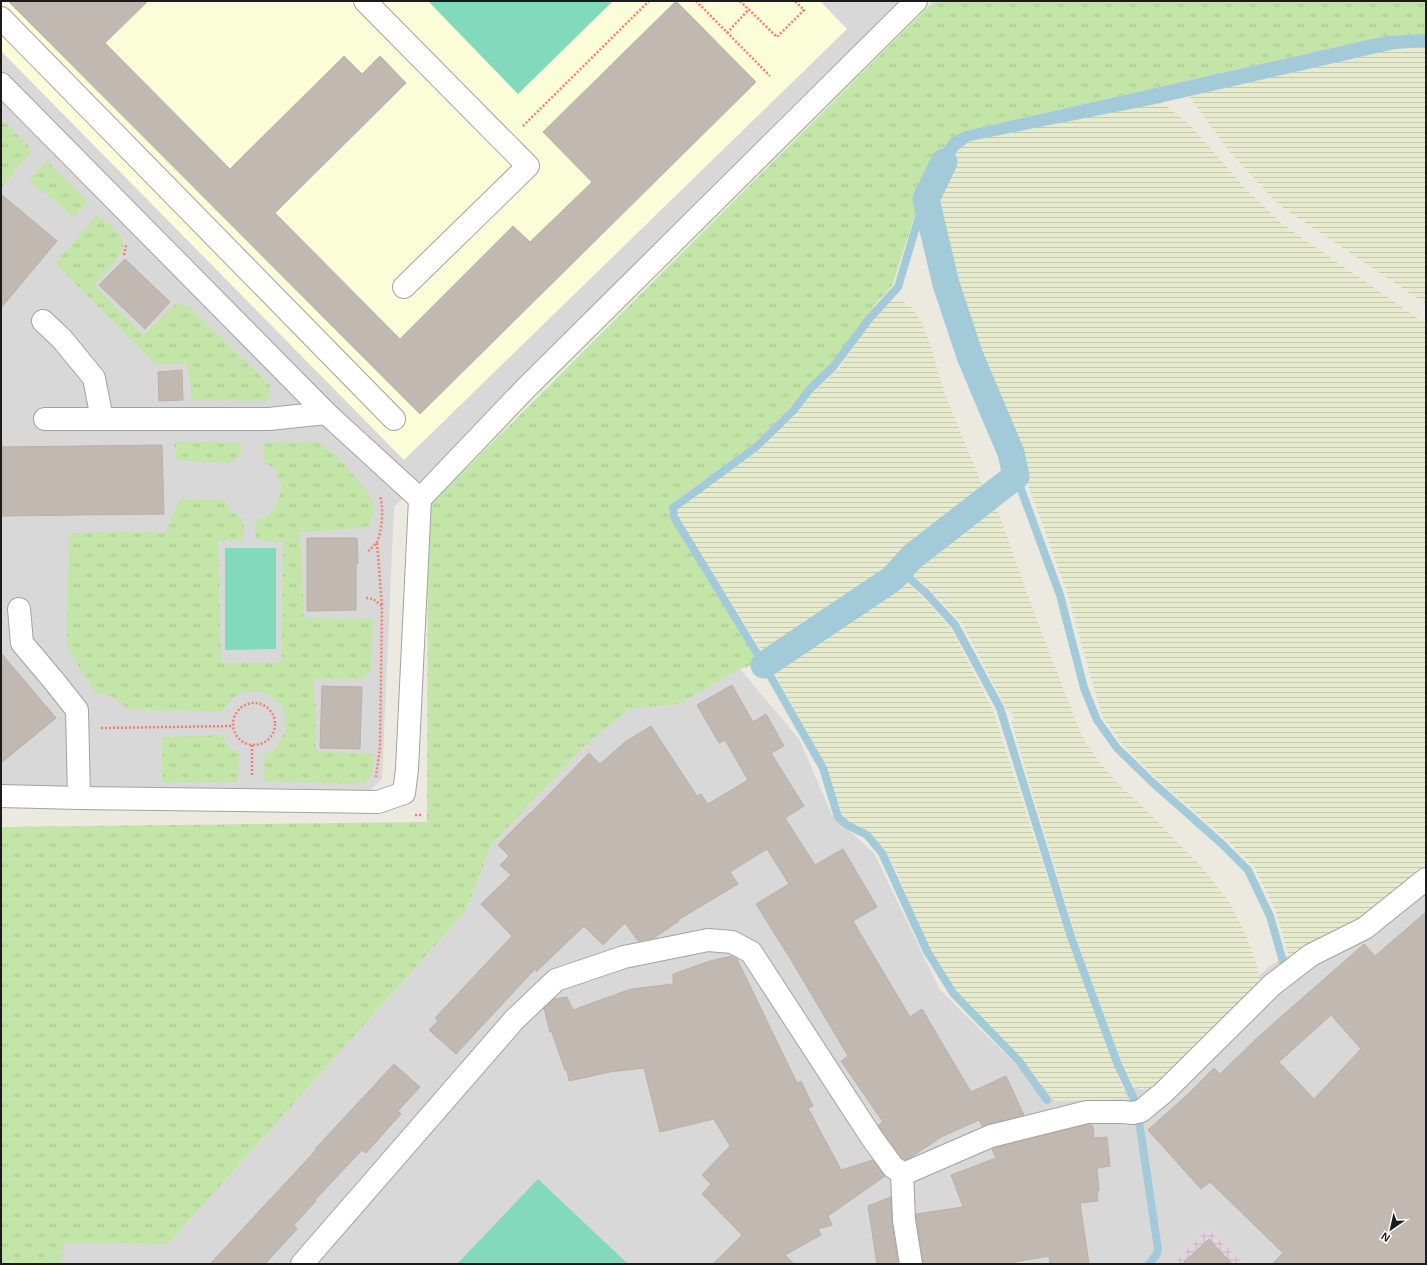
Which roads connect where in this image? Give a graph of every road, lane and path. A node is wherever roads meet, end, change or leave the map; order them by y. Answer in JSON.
{"nodes":[{"id":1,"x":365,"y":1,"type":"edge"},
{"id":2,"x":649,"y":1,"type":"edge"},
{"id":3,"x":696,"y":1,"type":"edge"},
{"id":4,"x":740,"y":1,"type":"edge"},
{"id":5,"x":795,"y":1,"type":"edge"},
{"id":6,"x":916,"y":1,"type":"edge"},
{"id":7,"x":749,"y":9,"type":"junction"},
{"id":8,"x":1,"y":18,"type":"edge"},
{"id":9,"x":727,"y":33,"type":"junction"},
{"id":10,"x":770,"y":76,"type":"dead end"},
{"id":11,"x":1,"y":84,"type":"edge"},
{"id":12,"x":505,"y":143,"type":"junction"},
{"id":13,"x":404,"y":287,"type":"dead end"},
{"id":14,"x":43,"y":321,"type":"dead end"},
{"id":15,"x":326,"y":413,"type":"junction"},
{"id":16,"x":45,"y":419,"type":"dead end"},
{"id":17,"x":102,"y":419,"type":"junction"},
{"id":18,"x":394,"y":419,"type":"dead end"},
{"id":19,"x":379,"y":494,"type":"dead end"},
{"id":20,"x":420,"y":499,"type":"junction"},
{"id":21,"x":377,"y":542,"type":"junction"},
{"id":22,"x":368,"y":552,"type":"dead end"},
{"id":23,"x":366,"y":598,"type":"dead end"},
{"id":24,"x":382,"y":606,"type":"junction"},
{"id":25,"x":19,"y":609,"type":"dead end"},
{"id":26,"x":233,"y":726,"type":"junction"},
{"id":27,"x":96,"y":728,"type":"dead end"},
{"id":28,"x":252,"y":745,"type":"junction"},
{"id":29,"x":376,"y":780,"type":"dead end"},
{"id":30,"x":252,"y":781,"type":"dead end"},
{"id":31,"x":1,"y":796,"type":"edge"},
{"id":32,"x":79,"y":798,"type":"junction"},
{"id":33,"x":1426,"y":879,"type":"edge"},
{"id":34,"x":902,"y":1173,"type":"junction"},
{"id":35,"x":302,"y":1264,"type":"edge"},
{"id":36,"x":911,"y":1264,"type":"edge"}],
"edges":[{"from":1,"to":12,"type":"street"},
{"from":2,"to":12,"type":"path"},
{"from":3,"to":9,"type":"path"},
{"from":4,"to":7,"type":"path"},
{"from":5,"to":7,"type":"path"},
{"from":6,"to":20,"type":"street"},
{"from":7,"to":9,"type":"path"},
{"from":8,"to":18,"type":"street"},
{"from":9,"to":10,"type":"path"},
{"from":11,"to":15,"type":"street"},
{"from":12,"to":13,"type":"street"},
{"from":14,"to":17,"type":"street"},
{"from":15,"to":17,"type":"street"},
{"from":15,"to":20,"type":"street"},
{"from":16,"to":17,"type":"street"},
{"from":19,"to":21,"type":"path"},
{"from":20,"to":32,"type":"street"},
{"from":21,"to":22,"type":"path"},
{"from":21,"to":24,"type":"path"},
{"from":23,"to":24,"type":"path"},
{"from":24,"to":29,"type":"path"},
{"from":25,"to":32,"type":"street"},
{"from":26,"to":27,"type":"path"},
{"from":26,"to":28,"type":"path"},
{"from":26,"to":28,"type":"path"},
{"from":28,"to":30,"type":"path"},
{"from":31,"to":32,"type":"street"},
{"from":33,"to":34,"type":"street"},
{"from":34,"to":35,"type":"street"},
{"from":34,"to":36,"type":"street"}]}
